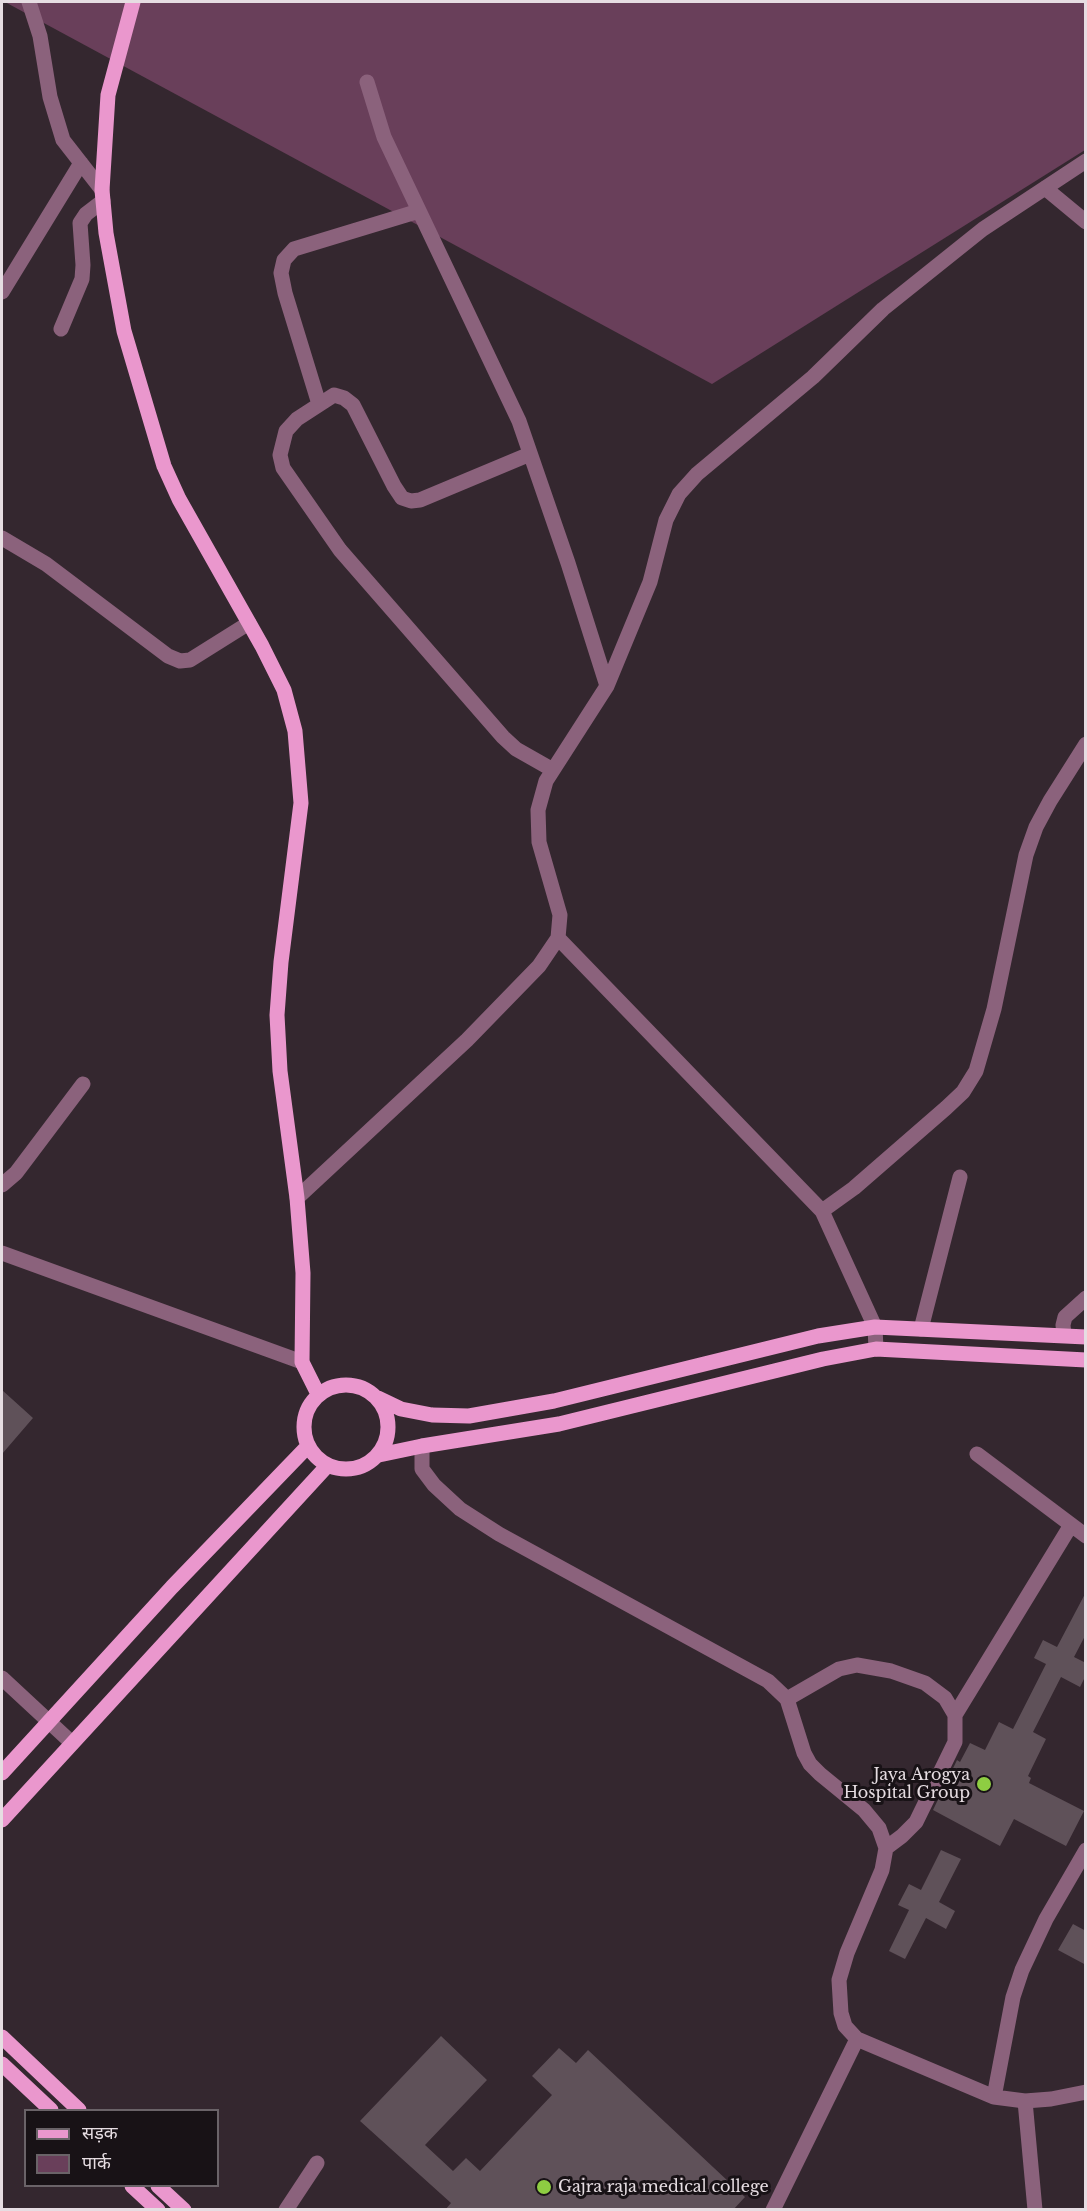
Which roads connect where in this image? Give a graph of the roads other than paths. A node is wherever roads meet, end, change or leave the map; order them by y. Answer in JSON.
{"nodes":[{"id":1,"x":29,"y":2,"type":"edge"},
{"id":2,"x":132,"y":3,"type":"edge"},
{"id":3,"x":367,"y":82,"type":"dead end"},
{"id":4,"x":1086,"y":161,"type":"edge"},
{"id":5,"x":81,"y":163,"type":"junction"},
{"id":6,"x":1045,"y":188,"type":"junction"},
{"id":7,"x":103,"y":196,"type":"junction"},
{"id":8,"x":419,"y":211,"type":"junction"},
{"id":9,"x":1086,"y":222,"type":"edge"},
{"id":10,"x":2,"y":292,"type":"edge"},
{"id":11,"x":62,"y":329,"type":"dead end"},
{"id":12,"x":319,"y":404,"type":"junction"},
{"id":13,"x":530,"y":454,"type":"junction"},
{"id":14,"x":2,"y":538,"type":"edge"},
{"id":15,"x":249,"y":623,"type":"junction"},
{"id":16,"x":607,"y":687,"type":"junction"},
{"id":17,"x":1086,"y":744,"type":"edge"},
{"id":18,"x":553,"y":770,"type":"junction"},
{"id":19,"x":558,"y":938,"type":"junction"},
{"id":20,"x":82,"y":1084,"type":"dead end"},
{"id":21,"x":960,"y":1177,"type":"dead end"},
{"id":22,"x":2,"y":1185,"type":"edge"},
{"id":23,"x":297,"y":1198,"type":"junction"},
{"id":24,"x":822,"y":1211,"type":"junction"},
{"id":25,"x":2,"y":1253,"type":"edge"},
{"id":26,"x":1086,"y":1298,"type":"edge"},
{"id":27,"x":875,"y":1327,"type":"junction"},
{"id":28,"x":921,"y":1329,"type":"junction"},
{"id":29,"x":1064,"y":1335,"type":"junction"},
{"id":30,"x":1086,"y":1337,"type":"edge"},
{"id":31,"x":876,"y":1349,"type":"junction"},
{"id":32,"x":1086,"y":1360,"type":"edge"},
{"id":33,"x":302,"y":1362,"type":"junction"},
{"id":34,"x":318,"y":1394,"type":"junction"},
{"id":35,"x":378,"y":1398,"type":"junction"},
{"id":36,"x":308,"y":1446,"type":"junction"},
{"id":37,"x":422,"y":1446,"type":"junction"},
{"id":38,"x":978,"y":1454,"type":"dead end"},
{"id":39,"x":379,"y":1455,"type":"junction"},
{"id":40,"x":328,"y":1465,"type":"junction"},
{"id":41,"x":1071,"y":1525,"type":"junction"},
{"id":42,"x":1086,"y":1536,"type":"edge"},
{"id":43,"x":2,"y":1678,"type":"edge"},
{"id":44,"x":787,"y":1699,"type":"junction"},
{"id":45,"x":955,"y":1714,"type":"junction"},
{"id":46,"x":49,"y":1721,"type":"junction"},
{"id":47,"x":72,"y":1743,"type":"junction"},
{"id":48,"x":2,"y":1773,"type":"edge"},
{"id":49,"x":2,"y":1820,"type":"edge"},
{"id":50,"x":886,"y":1848,"type":"junction"},
{"id":51,"x":1086,"y":1850,"type":"edge"},
{"id":52,"x":2,"y":2037,"type":"edge"},
{"id":53,"x":857,"y":2039,"type":"junction"},
{"id":54,"x":2,"y":2064,"type":"edge"},
{"id":55,"x":1086,"y":2092,"type":"edge"},
{"id":56,"x":994,"y":2097,"type":"junction"},
{"id":57,"x":1025,"y":2101,"type":"junction"},
{"id":58,"x":50,"y":2109,"type":"edge"},
{"id":59,"x":78,"y":2109,"type":"edge"},
{"id":60,"x":316,"y":2163,"type":"dead end"},
{"id":61,"x":133,"y":2187,"type":"edge"},
{"id":62,"x":159,"y":2187,"type":"edge"},
{"id":63,"x":158,"y":2210,"type":"edge"},
{"id":64,"x":184,"y":2210,"type":"edge"},
{"id":65,"x":286,"y":2210,"type":"edge"},
{"id":66,"x":773,"y":2210,"type":"edge"},
{"id":67,"x":1035,"y":2210,"type":"edge"}],
"edges":[{"from":1,"to":5,"type":"street"},
{"from":2,"to":7,"type":"main road"},
{"from":3,"to":8,"type":"street"},
{"from":4,"to":6,"type":"street"},
{"from":5,"to":7,"type":"street"},
{"from":5,"to":10,"type":"street"},
{"from":6,"to":9,"type":"street"},
{"from":6,"to":16,"type":"street"},
{"from":7,"to":11,"type":"street"},
{"from":7,"to":15,"type":"main road"},
{"from":8,"to":12,"type":"street"},
{"from":8,"to":13,"type":"street"},
{"from":12,"to":13,"type":"street"},
{"from":12,"to":18,"type":"street"},
{"from":13,"to":16,"type":"street"},
{"from":14,"to":15,"type":"street"},
{"from":15,"to":23,"type":"main road"},
{"from":16,"to":18,"type":"street"},
{"from":17,"to":24,"type":"street"},
{"from":18,"to":19,"type":"street"},
{"from":19,"to":23,"type":"street"},
{"from":19,"to":24,"type":"street"},
{"from":20,"to":22,"type":"street"},
{"from":21,"to":28,"type":"street"},
{"from":23,"to":33,"type":"main road"},
{"from":24,"to":27,"type":"street"},
{"from":25,"to":33,"type":"street"},
{"from":26,"to":29,"type":"street"},
{"from":27,"to":28,"type":"main road"},
{"from":27,"to":31,"type":"street"},
{"from":27,"to":35,"type":"main road"},
{"from":28,"to":29,"type":"main road"},
{"from":29,"to":30,"type":"main road"},
{"from":31,"to":32,"type":"main road"},
{"from":31,"to":37,"type":"main road"},
{"from":33,"to":34,"type":"main road"},
{"from":34,"to":35,"type":"main road"},
{"from":34,"to":36,"type":"main road"},
{"from":35,"to":39,"type":"main road"},
{"from":36,"to":40,"type":"main road"},
{"from":36,"to":46,"type":"main road"},
{"from":37,"to":39,"type":"main road"},
{"from":37,"to":44,"type":"street"},
{"from":38,"to":41,"type":"street"},
{"from":39,"to":40,"type":"main road"},
{"from":40,"to":47,"type":"main road"},
{"from":41,"to":42,"type":"street"},
{"from":41,"to":45,"type":"street"},
{"from":43,"to":46,"type":"street"},
{"from":44,"to":45,"type":"street"},
{"from":44,"to":50,"type":"street"},
{"from":45,"to":50,"type":"street"},
{"from":46,"to":47,"type":"street"},
{"from":46,"to":48,"type":"main road"},
{"from":47,"to":49,"type":"main road"},
{"from":50,"to":53,"type":"street"},
{"from":51,"to":56,"type":"street"},
{"from":52,"to":59,"type":"main road"},
{"from":53,"to":56,"type":"street"},
{"from":53,"to":66,"type":"street"},
{"from":54,"to":58,"type":"main road"},
{"from":55,"to":57,"type":"street"},
{"from":56,"to":57,"type":"street"},
{"from":57,"to":67,"type":"street"},
{"from":60,"to":65,"type":"street"},
{"from":61,"to":63,"type":"main road"},
{"from":62,"to":64,"type":"main road"}]}
